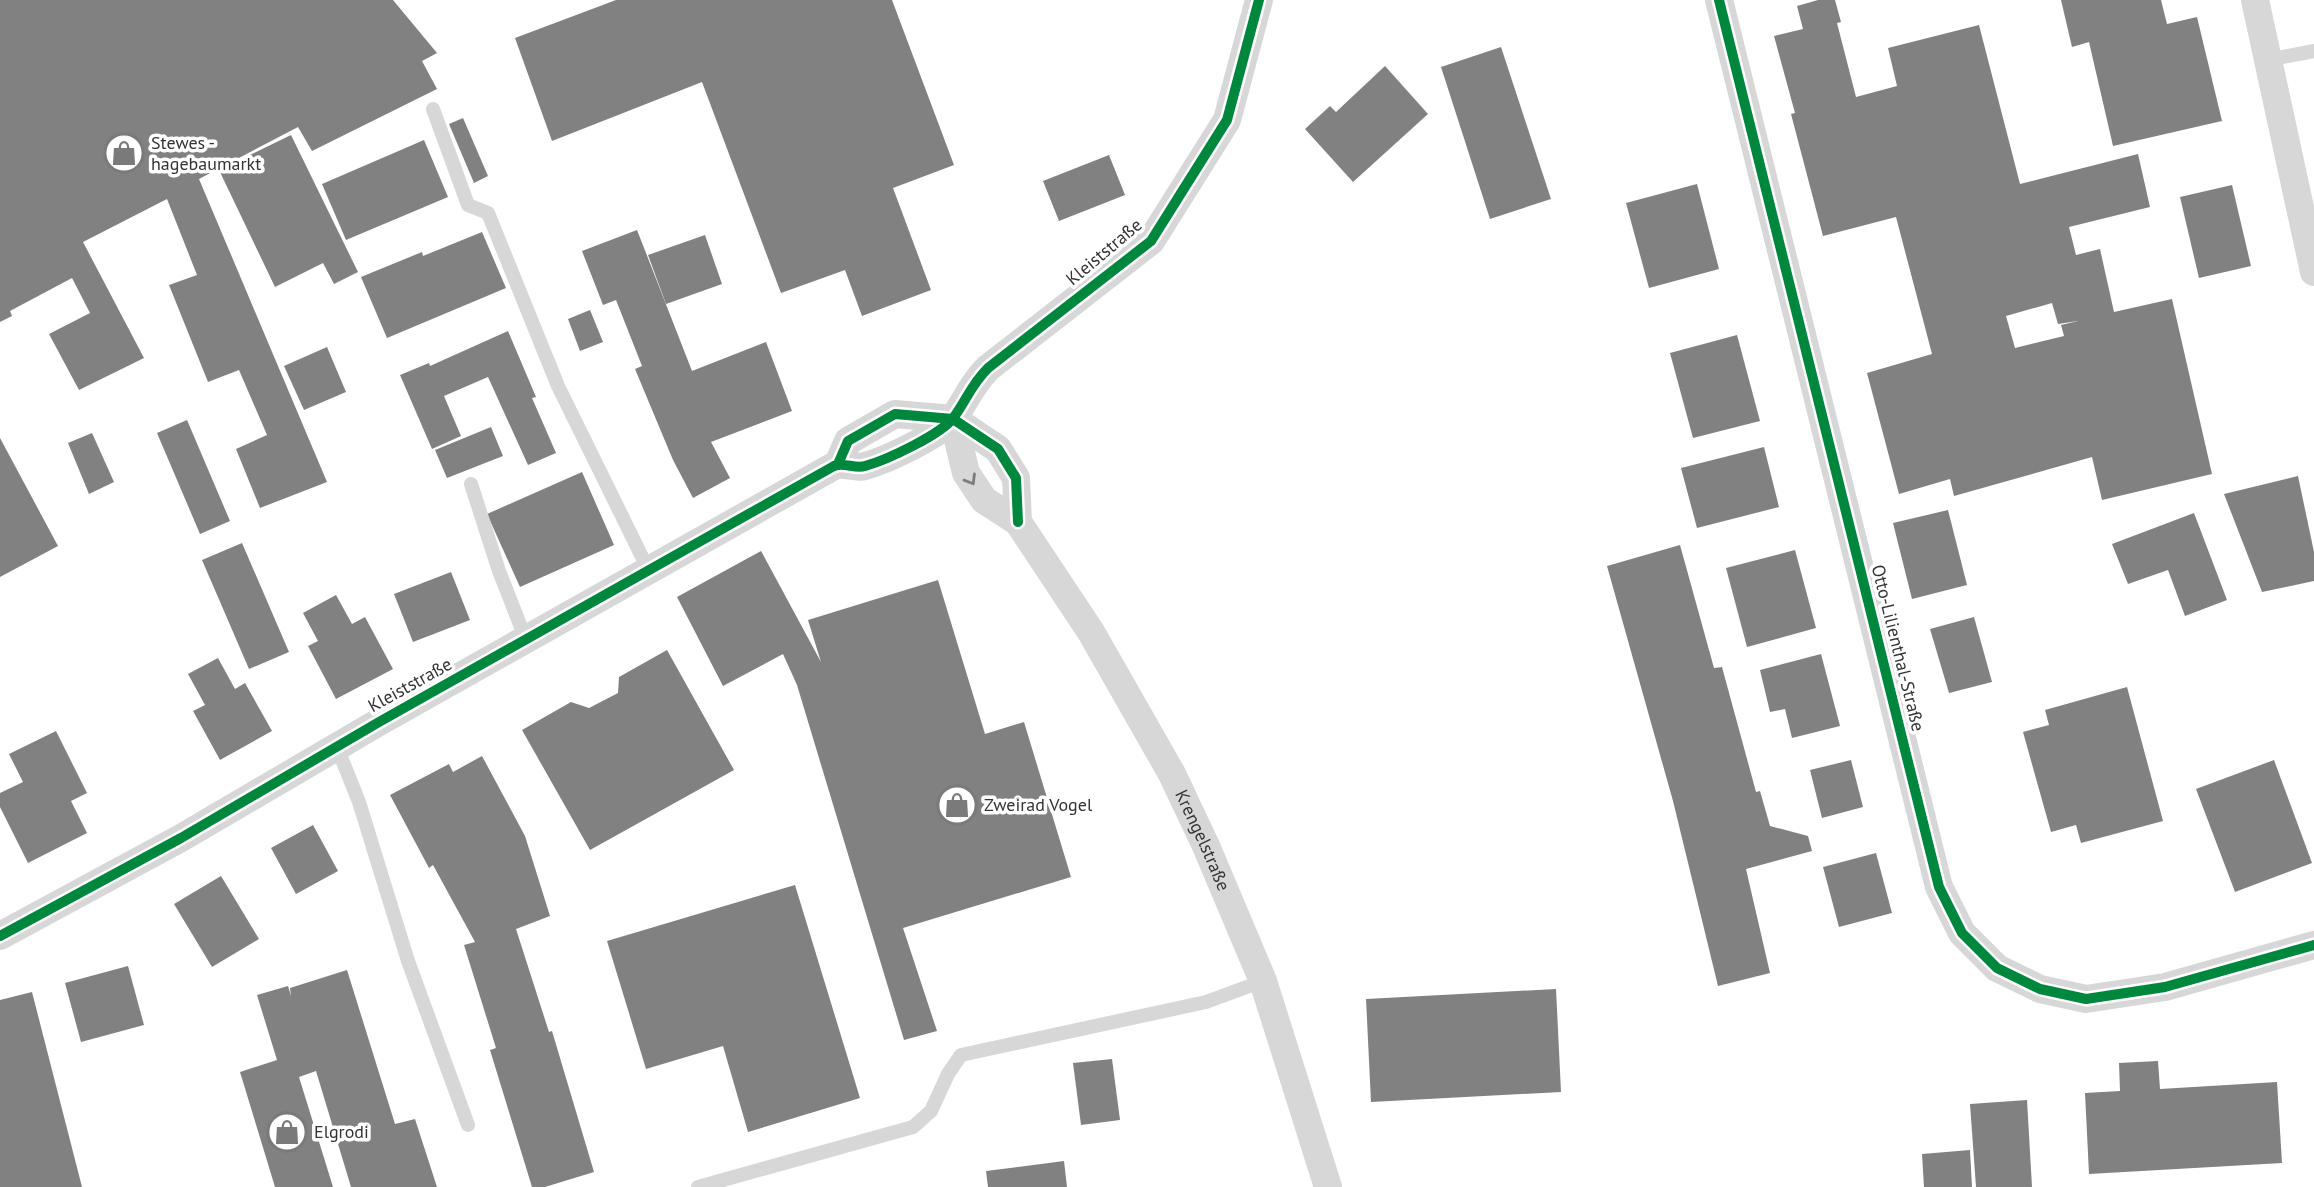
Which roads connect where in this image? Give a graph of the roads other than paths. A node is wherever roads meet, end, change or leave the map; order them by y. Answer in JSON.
{"nodes":[{"id":1,"x":1259,"y":0,"type":"edge"},
{"id":2,"x":1719,"y":0,"type":"edge"},
{"id":3,"x":2255,"y":0,"type":"edge"},
{"id":4,"x":2314,"y":51,"type":"edge"},
{"id":5,"x":2267,"y":60,"type":"junction"},
{"id":6,"x":433,"y":109,"type":"dead end"},
{"id":7,"x":2309,"y":227,"type":"edge"},
{"id":8,"x":2314,"y":272,"type":"edge"},
{"id":9,"x":953,"y":419,"type":"junction"},
{"id":10,"x":471,"y":484,"type":"dead end"},
{"id":11,"x":1018,"y":522,"type":"junction"},
{"id":12,"x":649,"y":571,"type":"junction"},
{"id":13,"x":526,"y":640,"type":"junction"},
{"id":14,"x":337,"y":747,"type":"junction"},
{"id":15,"x":0,"y":936,"type":"edge"},
{"id":16,"x":2314,"y":946,"type":"edge"},
{"id":17,"x":1263,"y":981,"type":"junction"},
{"id":18,"x":468,"y":1125,"type":"dead end"},
{"id":19,"x":698,"y":1187,"type":"edge"},
{"id":20,"x":1328,"y":1187,"type":"edge"}],
"edges":[{"from":1,"to":9,"type":"street","name":"Kleiststraße"},
{"from":2,"to":16,"type":"street","name":"Otto-Lilienthal-Straße"},
{"from":3,"to":5,"type":"street"},
{"from":4,"to":5,"type":"lane"},
{"from":5,"to":7,"type":"street"},
{"from":6,"to":12,"type":"lane"},
{"from":7,"to":8,"type":"street"},
{"from":9,"to":11,"type":"street","name":"Krengelstraße","one_way":true},
{"from":9,"to":11,"type":"street"},
{"from":9,"to":12,"type":"street","name":"Kleiststraße"},
{"from":10,"to":13,"type":"lane"},
{"from":11,"to":17,"type":"street","name":"Krengelstraße"},
{"from":12,"to":13,"type":"street","name":"Kleiststraße"},
{"from":13,"to":14,"type":"street","name":"Kleiststraße"},
{"from":14,"to":15,"type":"street","name":"Kleiststraße"},
{"from":14,"to":18,"type":"lane"},
{"from":17,"to":19,"type":"lane"},
{"from":17,"to":20,"type":"street","name":"Krengelstraße"}]}
